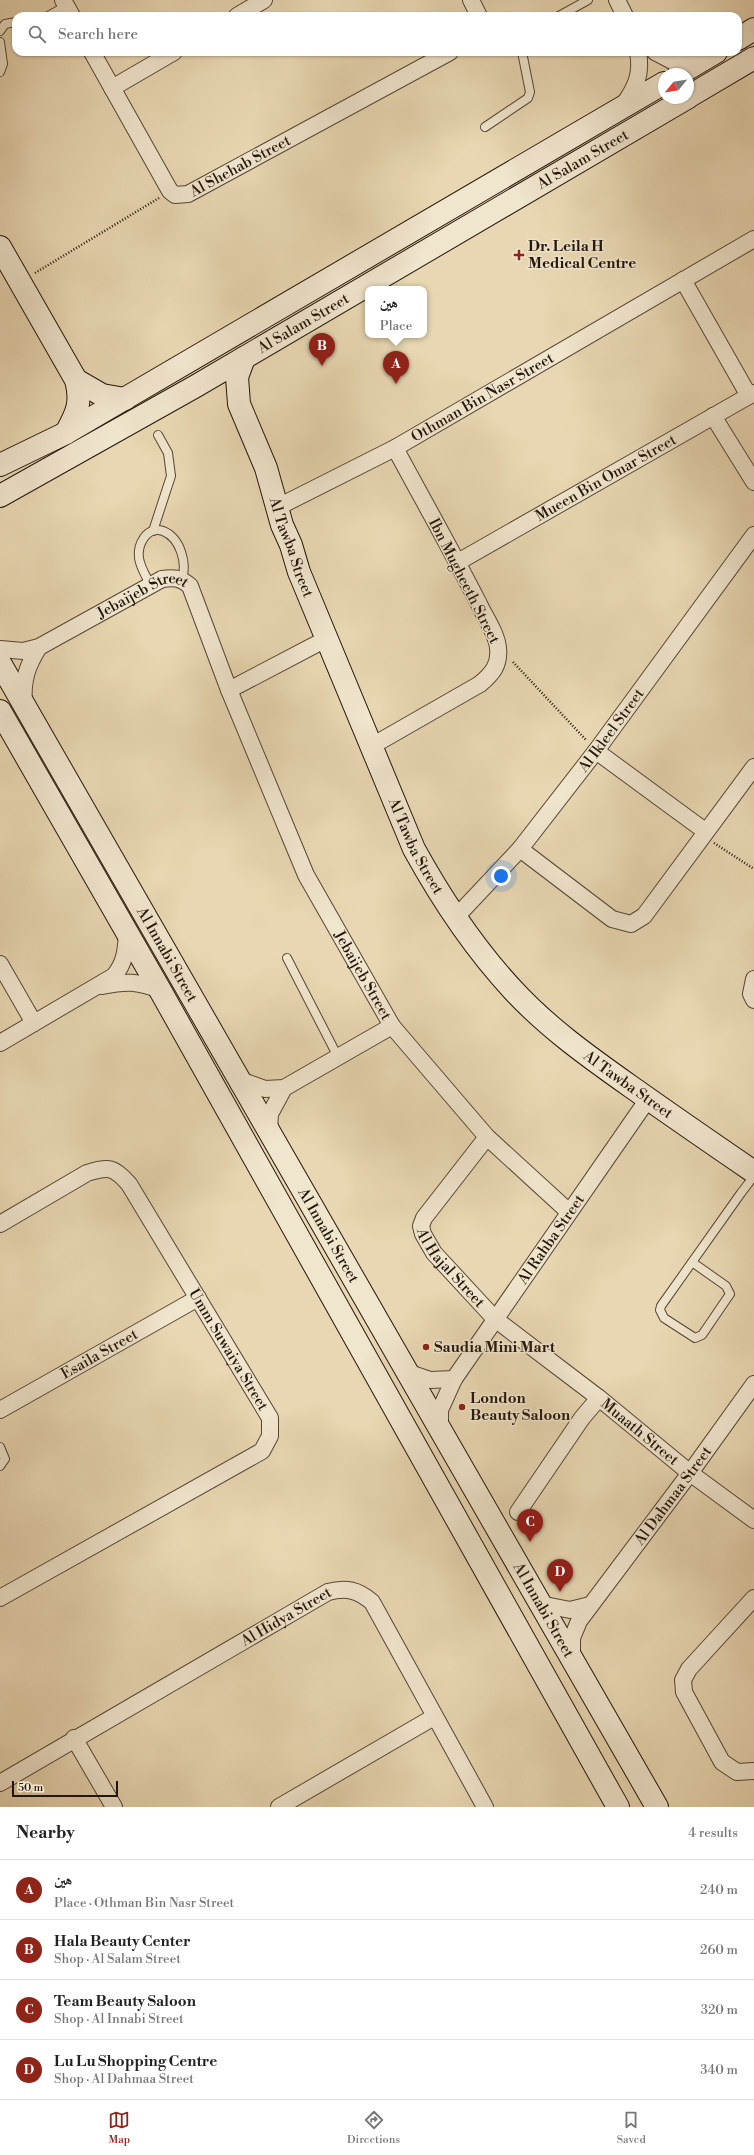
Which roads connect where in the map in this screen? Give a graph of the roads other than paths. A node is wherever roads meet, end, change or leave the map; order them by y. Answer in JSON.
{"nodes":[{"id":1,"x":264,"y":0,"type":"edge"},
{"id":2,"x":471,"y":0,"type":"edge"},
{"id":3,"x":588,"y":0,"type":"edge"},
{"id":4,"x":617,"y":0,"type":"edge"},
{"id":5,"x":67,"y":7,"type":"edge"},
{"id":6,"x":56,"y":12,"type":"edge"},
{"id":7,"x":244,"y":12,"type":"edge"},
{"id":8,"x":477,"y":12,"type":"edge"},
{"id":9,"x":566,"y":12,"type":"edge"},
{"id":10,"x":624,"y":12,"type":"edge"},
{"id":11,"x":12,"y":23,"type":"edge"},
{"id":12,"x":754,"y":30,"type":"edge"},
{"id":13,"x":0,"y":31,"type":"edge"},
{"id":14,"x":742,"y":37,"type":"edge"},
{"id":15,"x":0,"y":42,"type":"edge"},
{"id":16,"x":94,"y":56,"type":"edge"},
{"id":17,"x":167,"y":56,"type":"edge"},
{"id":18,"x":443,"y":56,"type":"edge"},
{"id":19,"x":523,"y":56,"type":"edge"},
{"id":20,"x":639,"y":56,"type":"edge"},
{"id":21,"x":662,"y":56,"type":"edge"},
{"id":22,"x":710,"y":56,"type":"edge"},
{"id":23,"x":748,"y":67,"type":"edge"},
{"id":24,"x":684,"y":68,"type":"edge"},
{"id":25,"x":690,"y":68,"type":"edge"},
{"id":26,"x":0,"y":72,"type":"edge"},
{"id":27,"x":658,"y":87,"type":"edge"},
{"id":28,"x":112,"y":88,"type":"junction"},
{"id":29,"x":694,"y":94,"type":"edge"},
{"id":30,"x":677,"y":104,"type":"edge"},
{"id":31,"x":620,"y":109,"type":"junction"},
{"id":32,"x":485,"y":127,"type":"dead end"},
{"id":33,"x":754,"y":239,"type":"edge"},
{"id":34,"x":0,"y":248,"type":"edge"},
{"id":35,"x":684,"y":280,"type":"junction"},
{"id":36,"x":367,"y":286,"type":"edge"},
{"id":37,"x":365,"y":287,"type":"edge"},
{"id":38,"x":244,"y":358,"type":"junction"},
{"id":39,"x":76,"y":380,"type":"junction"},
{"id":40,"x":196,"y":386,"type":"junction"},
{"id":41,"x":752,"y":395,"type":"edge"},
{"id":42,"x":125,"y":399,"type":"junction"},
{"id":43,"x":239,"y":404,"type":"junction"},
{"id":44,"x":713,"y":416,"type":"junction"},
{"id":45,"x":66,"y":434,"type":"junction"},
{"id":46,"x":158,"y":435,"type":"dead end"},
{"id":47,"x":395,"y":448,"type":"junction"},
{"id":48,"x":0,"y":465,"type":"edge"},
{"id":49,"x":754,"y":482,"type":"edge"},
{"id":50,"x":0,"y":496,"type":"edge"},
{"id":51,"x":278,"y":507,"type":"junction"},
{"id":52,"x":154,"y":531,"type":"junction"},
{"id":53,"x":754,"y":535,"type":"edge"},
{"id":54,"x":458,"y":562,"type":"junction"},
{"id":55,"x":182,"y":579,"type":"junction"},
{"id":56,"x":151,"y":586,"type":"junction"},
{"id":57,"x":328,"y":638,"type":"junction"},
{"id":58,"x":39,"y":647,"type":"junction"},
{"id":59,"x":0,"y":649,"type":"edge"},
{"id":60,"x":0,"y":663,"type":"edge"},
{"id":61,"x":229,"y":690,"type":"junction"},
{"id":62,"x":24,"y":705,"type":"junction"},
{"id":63,"x":0,"y":711,"type":"edge"},
{"id":64,"x":370,"y":747,"type":"junction"},
{"id":65,"x":596,"y":751,"type":"junction"},
{"id":66,"x":754,"y":766,"type":"edge"},
{"id":67,"x":703,"y":833,"type":"junction"},
{"id":68,"x":520,"y":849,"type":"junction"},
{"id":69,"x":456,"y":917,"type":"junction"},
{"id":70,"x":127,"y":933,"type":"junction"},
{"id":71,"x":287,"y":958,"type":"dead end"},
{"id":72,"x":0,"y":964,"type":"edge"},
{"id":73,"x":754,"y":979,"type":"edge"},
{"id":74,"x":95,"y":987,"type":"junction"},
{"id":75,"x":160,"y":990,"type":"junction"},
{"id":76,"x":754,"y":1000,"type":"edge"},
{"id":77,"x":34,"y":1023,"type":"junction"},
{"id":78,"x":392,"y":1026,"type":"junction"},
{"id":79,"x":0,"y":1043,"type":"edge"},
{"id":80,"x":338,"y":1057,"type":"junction"},
{"id":81,"x":240,"y":1080,"type":"junction"},
{"id":82,"x":284,"y":1088,"type":"junction"},
{"id":83,"x":648,"y":1099,"type":"junction"},
{"id":84,"x":269,"y":1131,"type":"junction"},
{"id":85,"x":487,"y":1137,"type":"junction"},
{"id":86,"x":754,"y":1172,"type":"edge"},
{"id":87,"x":754,"y":1176,"type":"edge"},
{"id":88,"x":569,"y":1212,"type":"junction"},
{"id":89,"x":0,"y":1224,"type":"edge"},
{"id":90,"x":692,"y":1262,"type":"junction"},
{"id":91,"x":198,"y":1298,"type":"junction"},
{"id":92,"x":495,"y":1319,"type":"junction"},
{"id":93,"x":407,"y":1372,"type":"junction"},
{"id":94,"x":454,"y":1379,"type":"junction"},
{"id":95,"x":754,"y":1384,"type":"edge"},
{"id":96,"x":599,"y":1398,"type":"junction"},
{"id":97,"x":0,"y":1410,"type":"edge"},
{"id":98,"x":440,"y":1429,"type":"junction"},
{"id":99,"x":0,"y":1447,"type":"edge"},
{"id":100,"x":0,"y":1466,"type":"edge"},
{"id":101,"x":690,"y":1473,"type":"junction"},
{"id":102,"x":518,"y":1512,"type":"dead end"},
{"id":103,"x":754,"y":1520,"type":"edge"},
{"id":104,"x":0,"y":1598,"type":"edge"},
{"id":105,"x":754,"y":1598,"type":"edge"},
{"id":106,"x":540,"y":1604,"type":"junction"},
{"id":107,"x":590,"y":1605,"type":"junction"},
{"id":108,"x":572,"y":1659,"type":"junction"},
{"id":109,"x":434,"y":1717,"type":"junction"},
{"id":110,"x":74,"y":1738,"type":"junction"},
{"id":111,"x":754,"y":1771,"type":"edge"},
{"id":112,"x":0,"y":1783,"type":"edge"},
{"id":113,"x":114,"y":1807,"type":"edge"},
{"id":114,"x":279,"y":1807,"type":"edge"},
{"id":115,"x":486,"y":1807,"type":"edge"},
{"id":116,"x":618,"y":1807,"type":"edge"},
{"id":117,"x":657,"y":1807,"type":"edge"}],
"edges":[{"from":1,"to":7,"type":"street"},
{"from":2,"to":8,"type":"street"},
{"from":3,"to":9,"type":"lane"},
{"from":4,"to":10,"type":"street"},
{"from":5,"to":6,"type":"lane"},
{"from":11,"to":13,"type":"lane"},
{"from":12,"to":14,"type":"street"},
{"from":15,"to":26,"type":"lane"},
{"from":16,"to":28,"type":"street","name":"Al Shehab Street"},
{"from":17,"to":28,"type":"street"},
{"from":18,"to":28,"type":"street","name":"Al Shehab Street"},
{"from":19,"to":32,"type":"lane"},
{"from":20,"to":31,"type":"street"},
{"from":21,"to":24,"type":"street"},
{"from":22,"to":25,"type":"street"},
{"from":23,"to":29,"type":"street","name":"Al Salam Street"},
{"from":27,"to":31,"type":"street","name":"Al Salam Street"},
{"from":30,"to":36,"type":"street","name":"Al Salam Street"},
{"from":31,"to":42,"type":"street","name":"Al Salam Street"},
{"from":33,"to":35,"type":"street","name":"Othman Bin Nasr Street"},
{"from":34,"to":39,"type":"street"},
{"from":35,"to":41,"type":"street"},
{"from":35,"to":47,"type":"street","name":"Othman Bin Nasr Street"},
{"from":37,"to":38,"type":"street","name":"Al Salam Street"},
{"from":38,"to":40,"type":"street","name":"Al Salam Street"},
{"from":38,"to":43,"type":"street","name":"Al Tawba Street"},
{"from":39,"to":42,"type":"street"},
{"from":39,"to":45,"type":"street"},
{"from":40,"to":43,"type":"street","name":"Al Tawba Street"},
{"from":40,"to":50,"type":"street","name":"Al Salam Street"},
{"from":41,"to":44,"type":"street","name":"Mueen Bin Omar Street"},
{"from":42,"to":45,"type":"street","name":"Al Salam Street"},
{"from":43,"to":51,"type":"street","name":"Al Tawba Street"},
{"from":44,"to":49,"type":"street"},
{"from":44,"to":54,"type":"street","name":"Mueen Bin Omar Street"},
{"from":45,"to":48,"type":"street","name":"Al Salam Street"},
{"from":46,"to":52,"type":"lane"},
{"from":47,"to":51,"type":"street","name":"Othman Bin Nasr Street"},
{"from":47,"to":54,"type":"street","name":"Ibn Mugheeth Street"},
{"from":51,"to":57,"type":"street","name":"Al Tawba Street"},
{"from":52,"to":55,"type":"lane"},
{"from":52,"to":56,"type":"lane"},
{"from":53,"to":65,"type":"street","name":"Al Ikleel Street"},
{"from":54,"to":64,"type":"street","name":"Ibn Mugheeth Street"},
{"from":55,"to":56,"type":"street","name":"Jebaijeb Street"},
{"from":55,"to":61,"type":"street","name":"Jebaijeb Street"},
{"from":56,"to":58,"type":"street","name":"Jebaijeb Street"},
{"from":57,"to":61,"type":"street"},
{"from":57,"to":64,"type":"street","name":"Al Tawba Street"},
{"from":58,"to":59,"type":"street","name":"Jebaijeb Street"},
{"from":58,"to":62,"type":"street","name":"Jebaijeb Street"},
{"from":60,"to":62,"type":"street","name":"Al Innabi Street"},
{"from":61,"to":78,"type":"street","name":"Jebaijeb Street"},
{"from":62,"to":81,"type":"street","name":"Al Innabi Street"},
{"from":63,"to":70,"type":"street","name":"Al Innabi Street"},
{"from":64,"to":69,"type":"street","name":"Al Tawba Street"},
{"from":65,"to":67,"type":"street"},
{"from":65,"to":68,"type":"street","name":"Al Ikleel Street"},
{"from":66,"to":67,"type":"street"},
{"from":67,"to":68,"type":"street"},
{"from":68,"to":69,"type":"street","name":"Al Ikleel Street"},
{"from":69,"to":83,"type":"street","name":"Al Tawba Street"},
{"from":70,"to":74,"type":"street"},
{"from":70,"to":75,"type":"street","name":"Al Innabi Street"},
{"from":71,"to":80,"type":"lane"},
{"from":72,"to":77,"type":"street"},
{"from":73,"to":76,"type":"street"},
{"from":74,"to":75,"type":"street"},
{"from":74,"to":77,"type":"street"},
{"from":75,"to":116,"type":"street","name":"Al Innabi Street"},
{"from":77,"to":79,"type":"street"},
{"from":78,"to":80,"type":"street"},
{"from":78,"to":85,"type":"street","name":"Jebaijeb Street"},
{"from":80,"to":82,"type":"street"},
{"from":81,"to":82,"type":"street"},
{"from":81,"to":84,"type":"street","name":"Al Innabi Street"},
{"from":82,"to":84,"type":"street"},
{"from":83,"to":86,"type":"street","name":"Al Tawba Street"},
{"from":83,"to":88,"type":"street","name":"Al Rahba Street"},
{"from":84,"to":93,"type":"street","name":"Al Innabi Street"},
{"from":85,"to":88,"type":"street","name":"Jebaijeb Street"},
{"from":85,"to":92,"type":"street","name":"Al Hajal Street"},
{"from":87,"to":90,"type":"lane"},
{"from":88,"to":92,"type":"street","name":"Al Rahba Street"},
{"from":89,"to":91,"type":"street","name":"Umm Suwaiya Street"},
{"from":90,"to":90,"type":"lane"},
{"from":91,"to":97,"type":"street","name":"Esaila Street"},
{"from":91,"to":104,"type":"street","name":"Umm Suwaiya Street"},
{"from":92,"to":94,"type":"street","name":"Al Rahba Street"},
{"from":92,"to":96,"type":"street"},
{"from":93,"to":94,"type":"street"},
{"from":93,"to":98,"type":"street","name":"Al Innabi Street"},
{"from":94,"to":98,"type":"street","name":"Al Rahba Street"},
{"from":95,"to":101,"type":"street","name":"Al Dahmaa Street"},
{"from":96,"to":101,"type":"street","name":"Muaath Street"},
{"from":96,"to":102,"type":"street","name":"Muaath Street"},
{"from":98,"to":106,"type":"street","name":"Al Innabi Street"},
{"from":99,"to":100,"type":"lane"},
{"from":101,"to":103,"type":"street","name":"Muaath Street"},
{"from":101,"to":107,"type":"street","name":"Al Dahmaa Street"},
{"from":105,"to":111,"type":"street"},
{"from":106,"to":107,"type":"street"},
{"from":106,"to":108,"type":"street","name":"Al Innabi Street"},
{"from":107,"to":108,"type":"street","name":"Al Dahmaa Street"},
{"from":108,"to":117,"type":"street","name":"Al Innabi Street"},
{"from":109,"to":110,"type":"street","name":"Al Hidya Street"},
{"from":109,"to":114,"type":"street"},
{"from":109,"to":115,"type":"street","name":"Al Hidya Street"},
{"from":110,"to":112,"type":"street","name":"Al Hidya Street"},
{"from":110,"to":113,"type":"street"}]}
